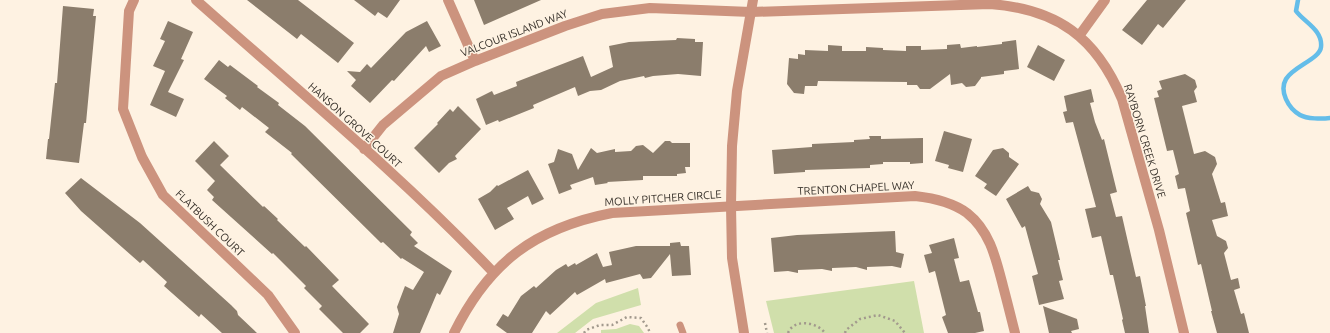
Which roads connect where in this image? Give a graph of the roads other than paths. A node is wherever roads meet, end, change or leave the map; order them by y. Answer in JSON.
{"nodes":[{"id":1,"x":134,"y":0,"type":"edge"},
{"id":2,"x":196,"y":0,"type":"edge"},
{"id":3,"x":448,"y":0,"type":"edge"},
{"id":4,"x":753,"y":0,"type":"edge"},
{"id":5,"x":1105,"y":0,"type":"edge"},
{"id":6,"x":751,"y":12,"type":"junction"},
{"id":7,"x":1079,"y":36,"type":"junction"},
{"id":8,"x":475,"y":61,"type":"junction"},
{"id":9,"x":364,"y":149,"type":"junction"},
{"id":10,"x":731,"y":206,"type":"junction"},
{"id":11,"x":494,"y":273,"type":"junction"},
{"id":12,"x":680,"y":325,"type":"dead end"},
{"id":13,"x":295,"y":333,"type":"edge"},
{"id":14,"x":454,"y":333,"type":"edge"},
{"id":15,"x":683,"y":333,"type":"edge"},
{"id":16,"x":744,"y":333,"type":"edge"},
{"id":17,"x":1015,"y":333,"type":"edge"},
{"id":18,"x":1184,"y":333,"type":"edge"}],
"edges":[{"from":1,"to":13,"type":"street","name":"FLATBUSH COURT"},
{"from":2,"to":9,"type":"street","name":"HANSON GROVE COURT"},
{"from":3,"to":8,"type":"street"},
{"from":4,"to":6,"type":"street"},
{"from":5,"to":7,"type":"street"},
{"from":6,"to":7,"type":"street","name":"RAYBORN CREEK DRIVE"},
{"from":6,"to":8,"type":"street","name":"VALCOUR ISLAND WAY"},
{"from":6,"to":10,"type":"street"},
{"from":7,"to":18,"type":"street","name":"RAYBORN CREEK DRIVE"},
{"from":8,"to":9,"type":"street","name":"VALCOUR ISLAND WAY"},
{"from":9,"to":11,"type":"street","name":"HANSON GROVE COURT"},
{"from":10,"to":11,"type":"street","name":"MOLLY PITCHER CIRCLE"},
{"from":10,"to":16,"type":"street"},
{"from":10,"to":17,"type":"street","name":"TRENTON CHAPEL WAY"},
{"from":11,"to":14,"type":"street","name":"MOLLY PITCHER CIRCLE"},
{"from":12,"to":15,"type":"lane"}]}
